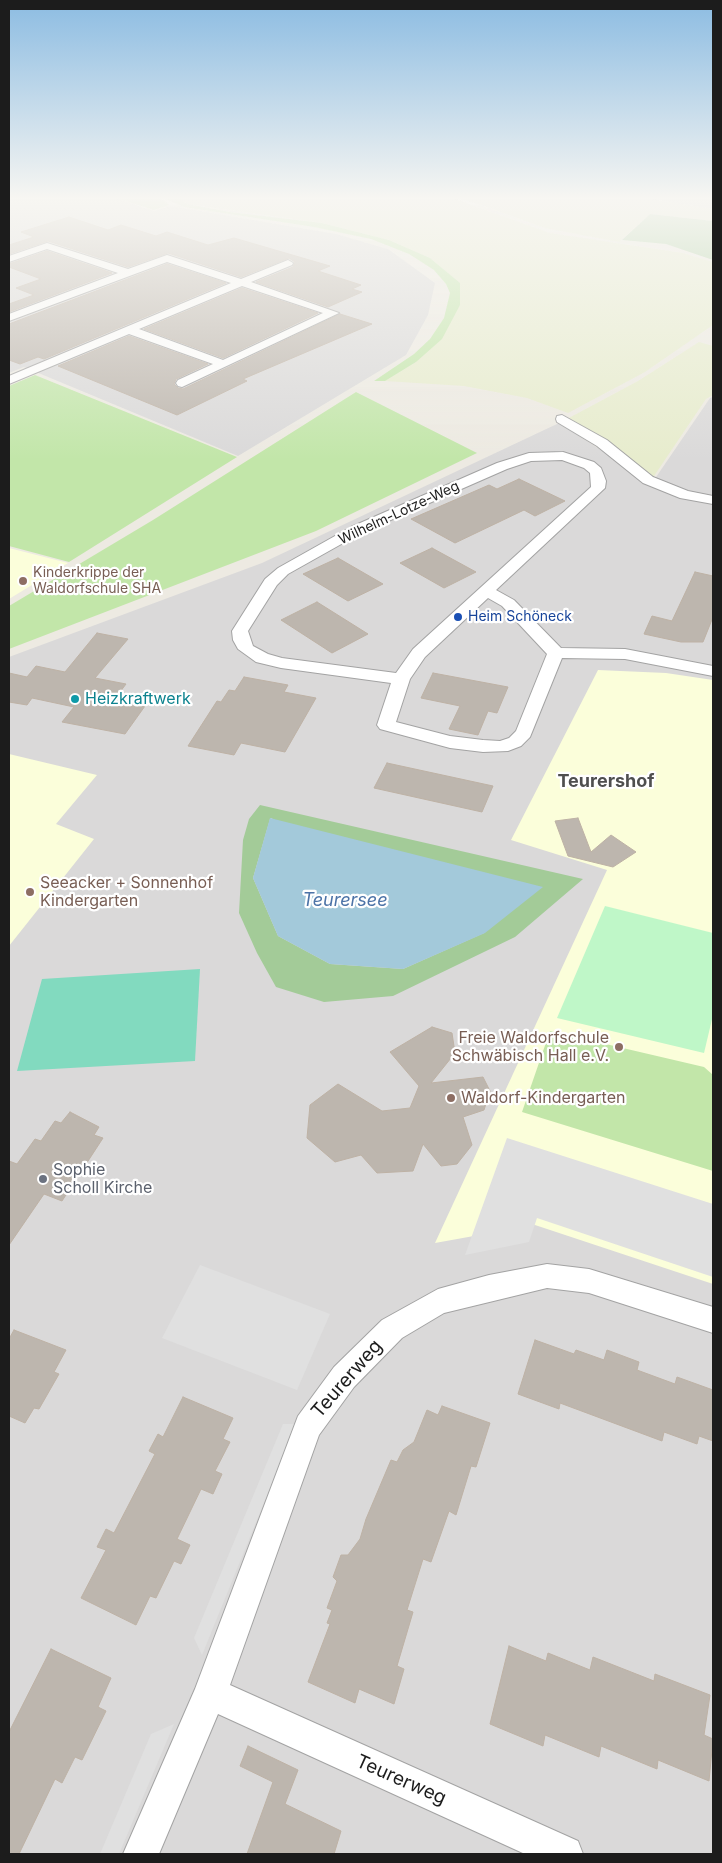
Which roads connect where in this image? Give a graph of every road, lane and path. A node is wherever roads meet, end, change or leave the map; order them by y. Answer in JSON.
{"nodes":[{"id":1,"x":94,"y":286,"type":"edge"},
{"id":2,"x":234,"y":286,"type":"edge"},
{"id":3,"x":250,"y":286,"type":"edge"},
{"id":4,"x":9,"y":318,"type":"edge"},
{"id":5,"x":130,"y":330,"type":"junction"},
{"id":6,"x":224,"y":364,"type":"junction"},
{"id":7,"x":9,"y":380,"type":"edge"},
{"id":8,"x":182,"y":383,"type":"dead end"},
{"id":9,"x":562,"y":419,"type":"dead end"},
{"id":10,"x":713,"y":500,"type":"edge"},
{"id":11,"x":486,"y":591,"type":"junction"},
{"id":12,"x":556,"y":653,"type":"junction"},
{"id":13,"x":713,"y":671,"type":"edge"},
{"id":14,"x":401,"y":679,"type":"junction"},
{"id":15,"x":713,"y":1320,"type":"edge"},
{"id":16,"x":210,"y":1693,"type":"junction"},
{"id":17,"x":141,"y":1854,"type":"edge"},
{"id":18,"x":565,"y":1854,"type":"edge"}],
"edges":[{"from":1,"to":4,"type":"street"},
{"from":2,"to":5,"type":"street"},
{"from":3,"to":6,"type":"street"},
{"from":5,"to":6,"type":"street"},
{"from":5,"to":7,"type":"street"},
{"from":6,"to":8,"type":"street"},
{"from":9,"to":10,"type":"street"},
{"from":11,"to":12,"type":"street"},
{"from":11,"to":14,"type":"street","name":"Wilhelm-Lotze-Weg"},
{"from":11,"to":14,"type":"street","name":"Wilhelm-Lotze-Weg"},
{"from":12,"to":13,"type":"street"},
{"from":12,"to":14,"type":"street","name":"Wilhelm-Lotze-Weg"},
{"from":15,"to":16,"type":"street","name":"Teurerweg"},
{"from":16,"to":17,"type":"street","name":"Teurerweg"},
{"from":16,"to":18,"type":"street","name":"Teurerweg"}]}
